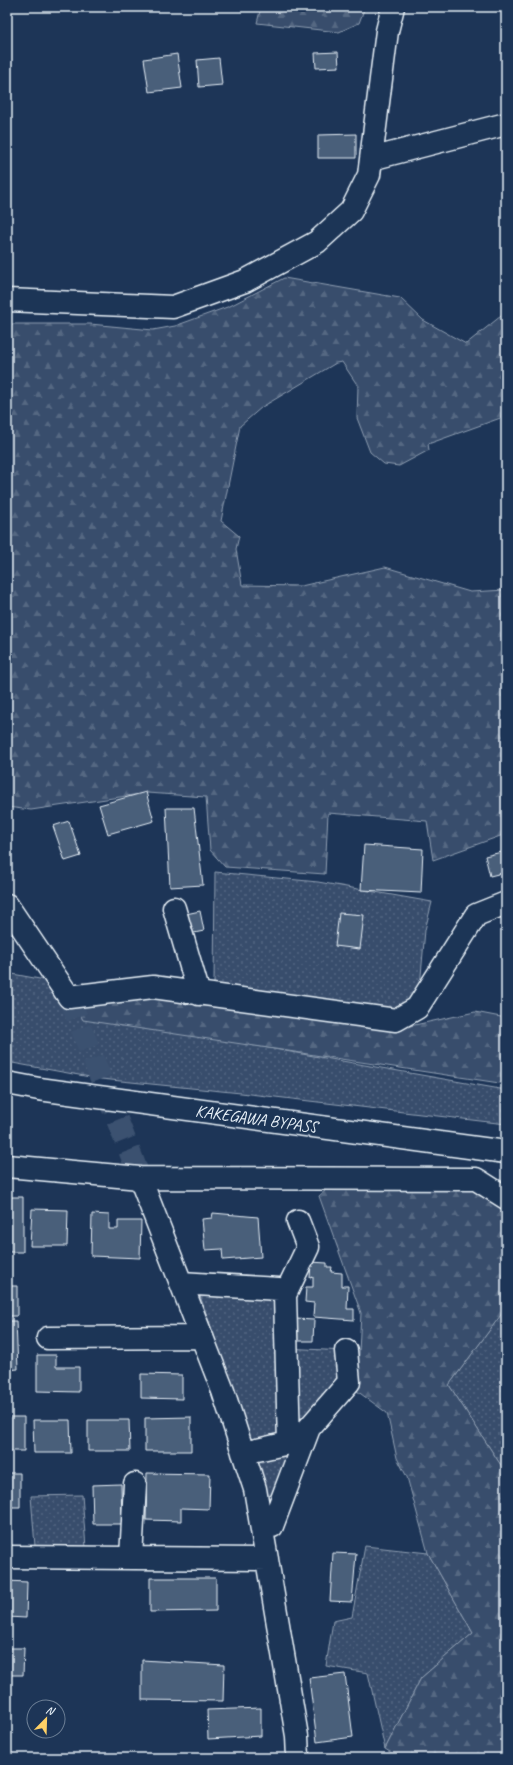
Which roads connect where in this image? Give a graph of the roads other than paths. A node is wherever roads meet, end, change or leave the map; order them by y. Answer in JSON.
{"nodes":[{"id":1,"x":393,"y":7,"type":"edge"},
{"id":2,"x":506,"y":124,"type":"edge"},
{"id":3,"x":371,"y":159,"type":"junction"},
{"id":4,"x":7,"y":300,"type":"edge"},
{"id":5,"x":506,"y":903,"type":"edge"},
{"id":6,"x":7,"y":905,"type":"edge"},
{"id":7,"x":174,"y":908,"type":"dead end"},
{"id":8,"x":200,"y":994,"type":"junction"},
{"id":9,"x":7,"y":1083,"type":"edge"},
{"id":10,"x":506,"y":1152,"type":"edge"},
{"id":11,"x":7,"y":1166,"type":"edge"},
{"id":12,"x":140,"y":1178,"type":"junction"},
{"id":13,"x":506,"y":1198,"type":"edge"},
{"id":14,"x":298,"y":1221,"type":"dead end"},
{"id":15,"x":181,"y":1283,"type":"junction"},
{"id":16,"x":285,"y":1295,"type":"junction"},
{"id":17,"x":201,"y":1337,"type":"junction"},
{"id":18,"x":48,"y":1338,"type":"dead end"},
{"id":19,"x":346,"y":1351,"type":"dead end"},
{"id":20,"x":243,"y":1453,"type":"junction"},
{"id":21,"x":135,"y":1484,"type":"dead end"},
{"id":22,"x":262,"y":1527,"type":"junction"},
{"id":23,"x":7,"y":1557,"type":"edge"},
{"id":24,"x":131,"y":1558,"type":"junction"},
{"id":25,"x":267,"y":1559,"type":"junction"},
{"id":26,"x":298,"y":1758,"type":"edge"}],
"edges":[{"from":1,"to":3,"type":"main road"},
{"from":2,"to":3,"type":"main road"},
{"from":3,"to":4,"type":"main road"},
{"from":5,"to":8,"type":"main road"},
{"from":6,"to":8,"type":"main road"},
{"from":7,"to":8,"type":"main road"},
{"from":9,"to":10,"type":"main road","name":"KAKEGAWA BYPASS"},
{"from":11,"to":12,"type":"main road"},
{"from":12,"to":13,"type":"main road"},
{"from":12,"to":15,"type":"main road"},
{"from":14,"to":16,"type":"main road"},
{"from":15,"to":16,"type":"main road"},
{"from":15,"to":17,"type":"main road"},
{"from":16,"to":20,"type":"main road"},
{"from":17,"to":18,"type":"main road"},
{"from":17,"to":20,"type":"main road"},
{"from":19,"to":22,"type":"main road"},
{"from":20,"to":22,"type":"main road"},
{"from":21,"to":24,"type":"main road"},
{"from":22,"to":25,"type":"main road"},
{"from":23,"to":24,"type":"main road"},
{"from":24,"to":25,"type":"main road"},
{"from":25,"to":26,"type":"main road"}]}
